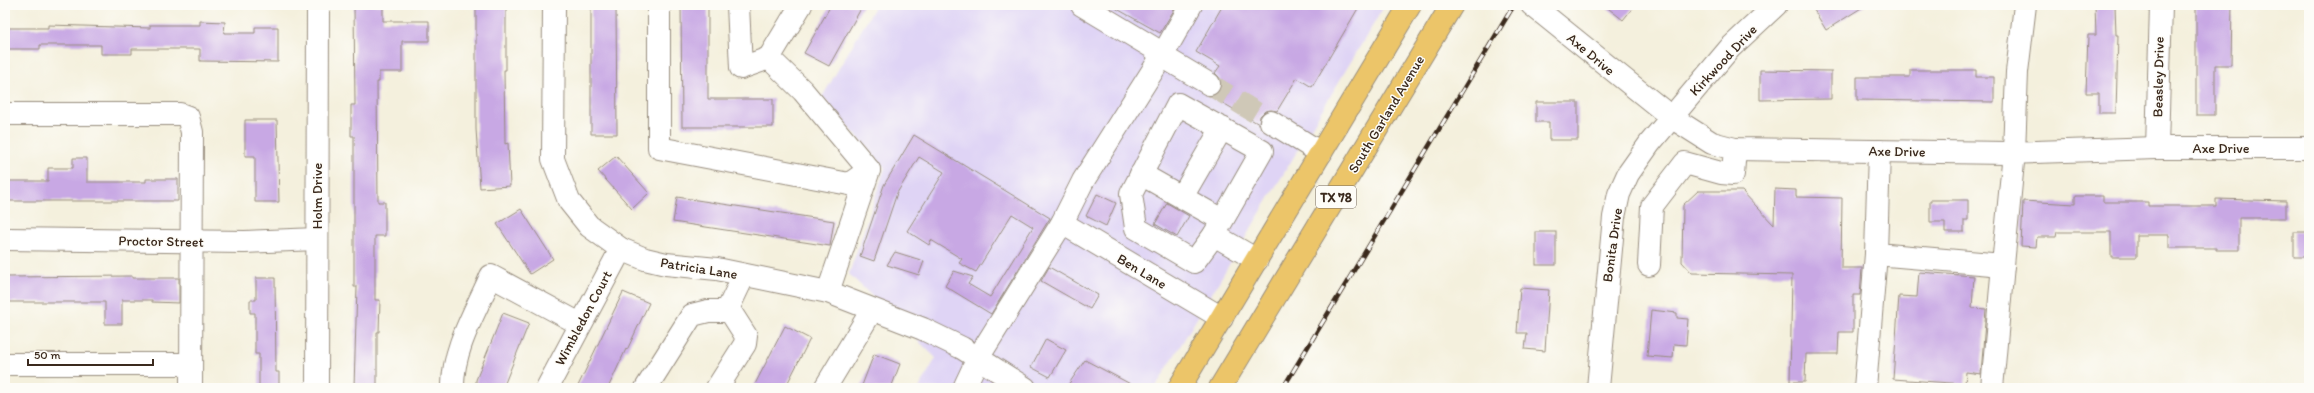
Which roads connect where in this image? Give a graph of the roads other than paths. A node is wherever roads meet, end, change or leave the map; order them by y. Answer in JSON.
{"nodes":[{"id":1,"x":318,"y":5,"type":"edge"},
{"id":2,"x":554,"y":5,"type":"edge"},
{"id":3,"x":659,"y":5,"type":"edge"},
{"id":4,"x":738,"y":5,"type":"edge"},
{"id":5,"x":801,"y":5,"type":"edge"},
{"id":6,"x":1191,"y":5,"type":"edge"},
{"id":7,"x":1410,"y":5,"type":"edge"},
{"id":8,"x":1452,"y":5,"type":"edge"},
{"id":9,"x":1532,"y":5,"type":"edge"},
{"id":10,"x":1776,"y":5,"type":"edge"},
{"id":11,"x":2025,"y":5,"type":"edge"},
{"id":12,"x":2160,"y":5,"type":"edge"},
{"id":13,"x":1086,"y":6,"type":"edge"},
{"id":14,"x":1162,"y":56,"type":"junction"},
{"id":15,"x":769,"y":58,"type":"junction"},
{"id":16,"x":1209,"y":84,"type":"tunnel mouth"},
{"id":17,"x":5,"y":114,"type":"edge"},
{"id":18,"x":1671,"y":117,"type":"junction"},
{"id":19,"x":1271,"y":122,"type":"tunnel mouth"},
{"id":20,"x":1222,"y":128,"type":"junction"},
{"id":21,"x":2157,"y":148,"type":"junction"},
{"id":22,"x":2309,"y":148,"type":"edge"},
{"id":23,"x":1735,"y":149,"type":"junction"},
{"id":24,"x":1879,"y":151,"type":"junction"},
{"id":25,"x":2014,"y":152,"type":"junction"},
{"id":26,"x":1321,"y":153,"type":"junction"},
{"id":27,"x":869,"y":170,"type":"junction"},
{"id":28,"x":1141,"y":174,"type":"junction"},
{"id":29,"x":1182,"y":197,"type":"junction"},
{"id":30,"x":1062,"y":223,"type":"junction"},
{"id":31,"x":1218,"y":227,"type":"junction"},
{"id":32,"x":5,"y":239,"type":"edge"},
{"id":33,"x":317,"y":239,"type":"junction"},
{"id":34,"x":192,"y":241,"type":"junction"},
{"id":35,"x":621,"y":248,"type":"junction"},
{"id":36,"x":1876,"y":254,"type":"junction"},
{"id":37,"x":1257,"y":260,"type":"junction"},
{"id":38,"x":1649,"y":265,"type":"dead end"},
{"id":39,"x":2003,"y":265,"type":"junction"},
{"id":40,"x":744,"y":275,"type":"junction"},
{"id":41,"x":828,"y":292,"type":"junction"},
{"id":42,"x":872,"y":310,"type":"junction"},
{"id":43,"x":727,"y":311,"type":"junction"},
{"id":44,"x":1222,"y":318,"type":"junction"},
{"id":45,"x":580,"y":324,"type":"junction"},
{"id":46,"x":978,"y":358,"type":"junction"},
{"id":47,"x":5,"y":364,"type":"edge"},
{"id":48,"x":191,"y":364,"type":"junction"},
{"id":49,"x":190,"y":388,"type":"edge"},
{"id":50,"x":317,"y":388,"type":"edge"},
{"id":51,"x":453,"y":388,"type":"edge"},
{"id":52,"x":547,"y":388,"type":"edge"},
{"id":53,"x":646,"y":388,"type":"edge"},
{"id":54,"x":717,"y":388,"type":"edge"},
{"id":55,"x":825,"y":388,"type":"edge"},
{"id":56,"x":964,"y":388,"type":"edge"},
{"id":57,"x":1025,"y":388,"type":"edge"},
{"id":58,"x":1179,"y":388,"type":"edge"},
{"id":59,"x":1220,"y":388,"type":"edge"},
{"id":60,"x":1598,"y":388,"type":"edge"},
{"id":61,"x":1866,"y":388,"type":"edge"},
{"id":62,"x":1992,"y":388,"type":"edge"}],
"edges":[{"from":1,"to":33,"type":"street","name":"Holm Drive"},
{"from":2,"to":35,"type":"street","name":"Patricia Lane"},
{"from":3,"to":27,"type":"street"},
{"from":4,"to":15,"type":"street"},
{"from":5,"to":15,"type":"street"},
{"from":6,"to":14,"type":"street"},
{"from":7,"to":26,"type":"main road","number":"TX 78"},
{"from":8,"to":59,"type":"main road","name":"South Garland Avenue","number":"TX 78"},
{"from":9,"to":18,"type":"street","name":"Axe Drive"},
{"from":10,"to":18,"type":"street","name":"Kirkwood Drive"},
{"from":11,"to":25,"type":"street"},
{"from":12,"to":21,"type":"street","name":"Beasley Drive"},
{"from":13,"to":14,"type":"street"},
{"from":14,"to":16,"type":"street"},
{"from":14,"to":30,"type":"street"},
{"from":15,"to":27,"type":"street"},
{"from":17,"to":34,"type":"street"},
{"from":18,"to":23,"type":"street","name":"Axe Drive"},
{"from":18,"to":60,"type":"street","name":"Bonita Drive"},
{"from":19,"to":26,"type":"street"},
{"from":20,"to":28,"type":"street"},
{"from":20,"to":29,"type":"street"},
{"from":20,"to":31,"type":"street"},
{"from":21,"to":22,"type":"street","name":"Axe Drive"},
{"from":21,"to":25,"type":"street","name":"Axe Drive"},
{"from":23,"to":24,"type":"street","name":"Axe Drive"},
{"from":23,"to":38,"type":"street"},
{"from":24,"to":25,"type":"street","name":"Axe Drive"},
{"from":24,"to":36,"type":"street"},
{"from":25,"to":39,"type":"street"},
{"from":26,"to":37,"type":"main road","number":"TX 78"},
{"from":27,"to":41,"type":"street"},
{"from":28,"to":29,"type":"street"},
{"from":28,"to":31,"type":"street"},
{"from":29,"to":31,"type":"street"},
{"from":30,"to":44,"type":"street","name":"Ben Lane"},
{"from":30,"to":46,"type":"street"},
{"from":31,"to":37,"type":"street"},
{"from":32,"to":34,"type":"street","name":"Proctor Street"},
{"from":33,"to":34,"type":"street","name":"Proctor Street"},
{"from":33,"to":50,"type":"street","name":"Holm Drive"},
{"from":34,"to":48,"type":"street"},
{"from":35,"to":40,"type":"street","name":"Patricia Lane"},
{"from":35,"to":45,"type":"street","name":"Wimbledon Court"},
{"from":36,"to":39,"type":"street"},
{"from":36,"to":61,"type":"street"},
{"from":37,"to":44,"type":"main road","number":"TX 78"},
{"from":39,"to":62,"type":"street"},
{"from":40,"to":41,"type":"street","name":"Patricia Lane"},
{"from":40,"to":43,"type":"street"},
{"from":41,"to":42,"type":"street","name":"Patricia Lane"},
{"from":42,"to":46,"type":"street","name":"Patricia Lane"},
{"from":42,"to":55,"type":"street"},
{"from":43,"to":53,"type":"street"},
{"from":43,"to":54,"type":"street"},
{"from":44,"to":58,"type":"main road","number":"TX 78"},
{"from":45,"to":51,"type":"street"},
{"from":45,"to":52,"type":"street","name":"Wimbledon Court"},
{"from":46,"to":56,"type":"street"},
{"from":46,"to":57,"type":"street","name":"Patricia Lane"},
{"from":47,"to":48,"type":"street"},
{"from":48,"to":49,"type":"street"}]}
